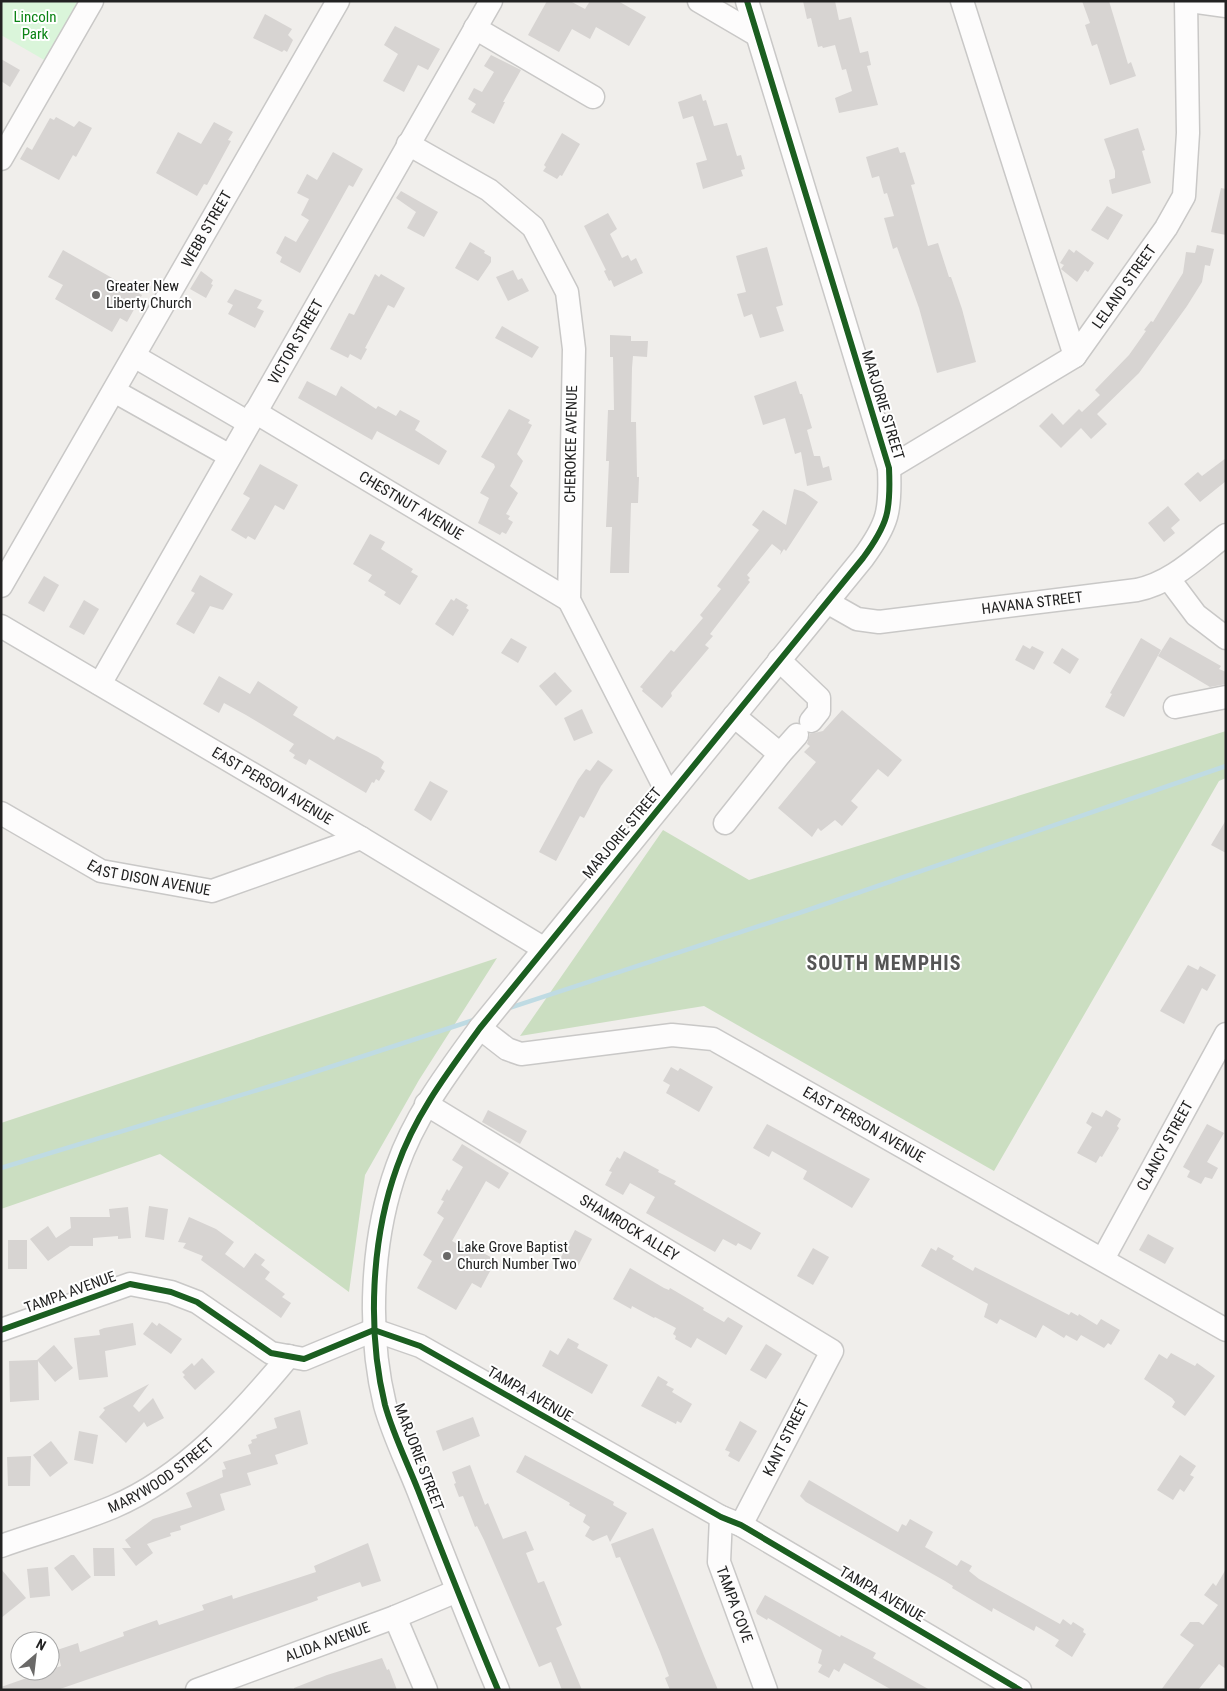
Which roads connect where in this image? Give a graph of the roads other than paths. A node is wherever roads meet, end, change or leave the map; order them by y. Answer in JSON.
{"nodes":[{"id":1,"x":92,"y":1,"type":"edge"},
{"id":2,"x":338,"y":1,"type":"edge"},
{"id":3,"x":491,"y":1,"type":"edge"},
{"id":4,"x":698,"y":1,"type":"edge"},
{"id":5,"x":747,"y":1,"type":"edge"},
{"id":6,"x":962,"y":1,"type":"edge"},
{"id":7,"x":1186,"y":1,"type":"edge"},
{"id":8,"x":1190,"y":1,"type":"edge"},
{"id":9,"x":1226,"y":6,"type":"edge"},
{"id":10,"x":475,"y":28,"type":"junction"},
{"id":11,"x":757,"y":35,"type":"junction"},
{"id":12,"x":593,"y":97,"type":"dead end"},
{"id":13,"x":408,"y":144,"type":"junction"},
{"id":14,"x":1,"y":159,"type":"edge"},
{"id":15,"x":134,"y":356,"type":"junction"},
{"id":16,"x":1075,"y":356,"type":"junction"},
{"id":17,"x":114,"y":391,"type":"junction"},
{"id":18,"x":252,"y":417,"type":"junction"},
{"id":19,"x":230,"y":456,"type":"junction"},
{"id":20,"x":889,"y":468,"type":"junction"},
{"id":21,"x":1226,"y":535,"type":"edge"},
{"id":22,"x":1169,"y":578,"type":"junction"},
{"id":23,"x":1,"y":586,"type":"edge"},
{"id":24,"x":569,"y":600,"type":"junction"},
{"id":25,"x":827,"y":602,"type":"junction"},
{"id":26,"x":1,"y":626,"type":"edge"},
{"id":27,"x":1226,"y":638,"type":"edge"},
{"id":28,"x":780,"y":660,"type":"junction"},
{"id":29,"x":100,"y":684,"type":"junction"},
{"id":30,"x":1226,"y":697,"type":"edge"},
{"id":31,"x":1175,"y":707,"type":"dead end"},
{"id":32,"x":734,"y":716,"type":"junction"},
{"id":33,"x":780,"y":754,"type":"junction"},
{"id":34,"x":669,"y":796,"type":"junction"},
{"id":35,"x":1,"y":813,"type":"edge"},
{"id":36,"x":725,"y":823,"type":"dead end"},
{"id":37,"x":361,"y":838,"type":"junction"},
{"id":38,"x":543,"y":948,"type":"junction"},
{"id":39,"x":480,"y":1028,"type":"junction"},
{"id":40,"x":1226,"y":1034,"type":"edge"},
{"id":41,"x":426,"y":1104,"type":"junction"},
{"id":42,"x":1103,"y":1259,"type":"junction"},
{"id":43,"x":1,"y":1330,"type":"edge"},
{"id":44,"x":374,"y":1330,"type":"junction"},
{"id":45,"x":1226,"y":1330,"type":"edge"},
{"id":46,"x":832,"y":1351,"type":"joint"},
{"id":47,"x":289,"y":1356,"type":"junction"},
{"id":48,"x":731,"y":1521,"type":"junction"},
{"id":49,"x":1,"y":1546,"type":"edge"},
{"id":50,"x":457,"y":1591,"type":"junction"},
{"id":51,"x":395,"y":1617,"type":"junction"},
{"id":52,"x":197,"y":1690,"type":"edge"},
{"id":53,"x":426,"y":1690,"type":"edge"},
{"id":54,"x":498,"y":1690,"type":"edge"},
{"id":55,"x":766,"y":1690,"type":"edge"},
{"id":56,"x":1020,"y":1690,"type":"edge"}],
"edges":[{"from":1,"to":14,"type":"street"},
{"from":2,"to":15,"type":"street","name":"WEBB STREET"},
{"from":3,"to":10,"type":"street","name":"VICTOR STREET"},
{"from":4,"to":11,"type":"street"},
{"from":5,"to":11,"type":"street","name":"MARJORIE STREET"},
{"from":6,"to":16,"type":"street"},
{"from":7,"to":16,"type":"street","name":"LELAND STREET"},
{"from":8,"to":9,"type":"street"},
{"from":10,"to":12,"type":"street"},
{"from":10,"to":13,"type":"street","name":"VICTOR STREET"},
{"from":11,"to":20,"type":"street","name":"MARJORIE STREET"},
{"from":13,"to":18,"type":"street","name":"VICTOR STREET"},
{"from":13,"to":24,"type":"street","name":"CHEROKEE AVENUE"},
{"from":15,"to":17,"type":"street","name":"WEBB STREET"},
{"from":15,"to":18,"type":"street","name":"CHESTNUT AVENUE"},
{"from":16,"to":20,"type":"street","name":"LELAND STREET"},
{"from":17,"to":19,"type":"street"},
{"from":17,"to":23,"type":"street","name":"WEBB STREET"},
{"from":18,"to":19,"type":"street","name":"VICTOR STREET"},
{"from":18,"to":24,"type":"street","name":"CHESTNUT AVENUE"},
{"from":19,"to":29,"type":"street","name":"VICTOR STREET"},
{"from":20,"to":25,"type":"street","name":"MARJORIE STREET"},
{"from":21,"to":22,"type":"street","name":"HAVANA STREET"},
{"from":22,"to":25,"type":"street","name":"HAVANA STREET"},
{"from":22,"to":27,"type":"street"},
{"from":24,"to":34,"type":"street","name":"CHEROKEE AVENUE"},
{"from":25,"to":28,"type":"street","name":"MARJORIE STREET"},
{"from":26,"to":29,"type":"street","name":"EAST PERSON AVENUE"},
{"from":28,"to":32,"type":"street","name":"MARJORIE STREET"},
{"from":28,"to":33,"type":"street"},
{"from":29,"to":37,"type":"street","name":"EAST PERSON AVENUE"},
{"from":30,"to":31,"type":"street"},
{"from":32,"to":33,"type":"street"},
{"from":32,"to":34,"type":"street","name":"MARJORIE STREET"},
{"from":33,"to":36,"type":"street"},
{"from":34,"to":38,"type":"street","name":"MARJORIE STREET"},
{"from":35,"to":37,"type":"street","name":"EAST DISON AVENUE"},
{"from":37,"to":38,"type":"street","name":"EAST PERSON AVENUE"},
{"from":38,"to":39,"type":"street","name":"MARJORIE STREET"},
{"from":39,"to":41,"type":"street","name":"MARJORIE STREET"},
{"from":39,"to":42,"type":"street","name":"EAST PERSON AVENUE"},
{"from":40,"to":42,"type":"street","name":"CLANCY STREET"},
{"from":41,"to":44,"type":"street","name":"MARJORIE STREET"},
{"from":41,"to":46,"type":"street","name":"SHAMROCK ALLEY"},
{"from":42,"to":45,"type":"street","name":"EAST PERSON AVENUE"},
{"from":43,"to":47,"type":"street","name":"TAMPA AVENUE"},
{"from":44,"to":47,"type":"street","name":"TAMPA AVENUE"},
{"from":44,"to":48,"type":"street","name":"TAMPA AVENUE"},
{"from":44,"to":50,"type":"street","name":"MARJORIE STREET"},
{"from":46,"to":48,"type":"street","name":"KANT STREET"},
{"from":47,"to":49,"type":"street","name":"MARYWOOD STREET"},
{"from":48,"to":55,"type":"street","name":"TAMPA COVE"},
{"from":48,"to":56,"type":"street","name":"TAMPA AVENUE"},
{"from":50,"to":51,"type":"street","name":"ALIDA AVENUE"},
{"from":50,"to":54,"type":"street","name":"MARJORIE STREET"},
{"from":51,"to":52,"type":"street","name":"ALIDA AVENUE"},
{"from":51,"to":53,"type":"street"}]}
